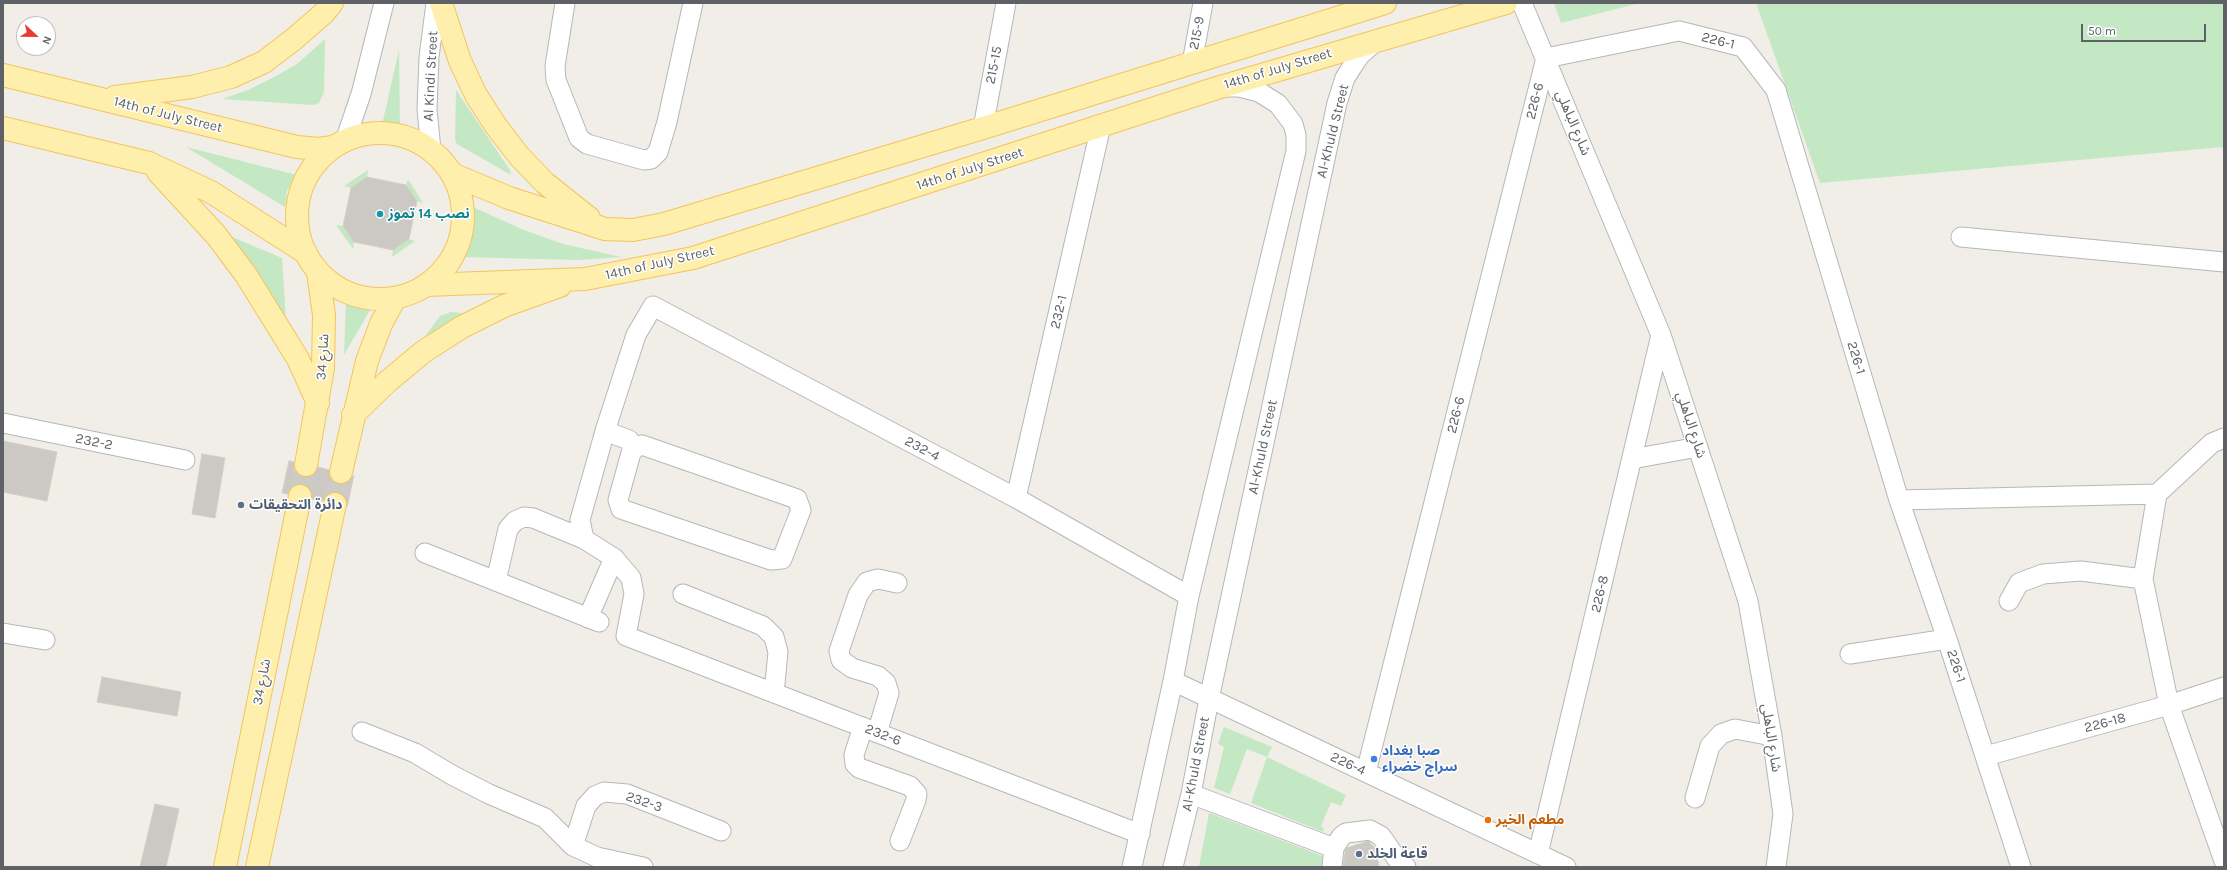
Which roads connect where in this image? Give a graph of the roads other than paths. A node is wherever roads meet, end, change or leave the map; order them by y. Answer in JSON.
{"nodes":[{"id":1,"x":332,"y":3,"type":"edge"},
{"id":2,"x":384,"y":3,"type":"edge"},
{"id":3,"x":436,"y":3,"type":"edge"},
{"id":4,"x":441,"y":3,"type":"edge"},
{"id":5,"x":565,"y":3,"type":"edge"},
{"id":6,"x":693,"y":3,"type":"edge"},
{"id":7,"x":1006,"y":3,"type":"edge"},
{"id":8,"x":1203,"y":3,"type":"edge"},
{"id":9,"x":1385,"y":3,"type":"edge"},
{"id":10,"x":1506,"y":3,"type":"edge"},
{"id":11,"x":1522,"y":3,"type":"edge"},
{"id":12,"x":1378,"y":40,"type":"junction"},
{"id":13,"x":1546,"y":58,"type":"junction"},
{"id":14,"x":1192,"y":63,"type":"junction"},
{"id":15,"x":3,"y":75,"type":"edge"},
{"id":16,"x":1217,"y":88,"type":"junction"},
{"id":17,"x":102,"y":99,"type":"junction"},
{"id":18,"x":1101,"y":126,"type":"junction"},
{"id":19,"x":3,"y":128,"type":"edge"},
{"id":20,"x":983,"y":128,"type":"junction"},
{"id":21,"x":339,"y":144,"type":"junction"},
{"id":22,"x":431,"y":150,"type":"junction"},
{"id":23,"x":149,"y":163,"type":"junction"},
{"id":24,"x":452,"y":174,"type":"junction"},
{"id":25,"x":605,"y":229,"type":"junction"},
{"id":26,"x":1961,"y":237,"type":"dead end"},
{"id":27,"x":306,"y":253,"type":"junction"},
{"id":28,"x":2224,"y":262,"type":"edge"},
{"id":29,"x":318,"y":272,"type":"junction"},
{"id":30,"x":585,"y":279,"type":"junction"},
{"id":31,"x":426,"y":285,"type":"junction"},
{"id":32,"x":395,"y":298,"type":"junction"},
{"id":33,"x":1661,"y":335,"type":"junction"},
{"id":34,"x":318,"y":403,"type":"junction"},
{"id":35,"x":354,"y":415,"type":"junction"},
{"id":36,"x":3,"y":423,"type":"edge"},
{"id":37,"x":605,"y":432,"type":"junction"},
{"id":38,"x":2224,"y":438,"type":"edge"},
{"id":39,"x":1698,"y":447,"type":"junction"},
{"id":40,"x":635,"y":448,"type":"junction"},
{"id":41,"x":1632,"y":459,"type":"junction"},
{"id":42,"x":185,"y":460,"type":"dead end"},
{"id":43,"x":306,"y":465,"type":"tunnel mouth"},
{"id":44,"x":341,"y":472,"type":"tunnel mouth"},
{"id":45,"x":2157,"y":494,"type":"junction"},
{"id":46,"x":300,"y":496,"type":"tunnel mouth"},
{"id":47,"x":1016,"y":498,"type":"junction"},
{"id":48,"x":1899,"y":500,"type":"junction"},
{"id":49,"x":335,"y":504,"type":"tunnel mouth"},
{"id":50,"x":584,"y":539,"type":"junction"},
{"id":51,"x":426,"y":553,"type":"dead end"},
{"id":52,"x":614,"y":558,"type":"junction"},
{"id":53,"x":2143,"y":579,"type":"junction"},
{"id":54,"x":496,"y":581,"type":"junction"},
{"id":55,"x":897,"y":583,"type":"dead end"},
{"id":56,"x":683,"y":594,"type":"dead end"},
{"id":57,"x":1189,"y":596,"type":"junction"},
{"id":58,"x":2009,"y":601,"type":"dead end"},
{"id":59,"x":3,"y":633,"type":"edge"},
{"id":60,"x":1947,"y":639,"type":"junction"},
{"id":61,"x":45,"y":640,"type":"dead end"},
{"id":62,"x":1850,"y":654,"type":"dead end"},
{"id":63,"x":1173,"y":681,"type":"junction"},
{"id":64,"x":2224,"y":687,"type":"edge"},
{"id":65,"x":774,"y":693,"type":"junction"},
{"id":66,"x":1209,"y":698,"type":"junction"},
{"id":67,"x":2169,"y":705,"type":"junction"},
{"id":68,"x":870,"y":730,"type":"junction"},
{"id":69,"x":362,"y":732,"type":"dead end"},
{"id":70,"x":1772,"y":736,"type":"junction"},
{"id":71,"x":1986,"y":756,"type":"junction"},
{"id":72,"x":1366,"y":772,"type":"junction"},
{"id":73,"x":1191,"y":794,"type":"junction"},
{"id":74,"x":1695,"y":798,"type":"dead end"},
{"id":75,"x":721,"y":831,"type":"dead end"},
{"id":76,"x":1140,"y":834,"type":"junction"},
{"id":77,"x":900,"y":841,"type":"dead end"},
{"id":78,"x":573,"y":846,"type":"junction"},
{"id":79,"x":1334,"y":848,"type":"junction"},
{"id":80,"x":1538,"y":854,"type":"junction"},
{"id":81,"x":2224,"y":861,"type":"edge"},
{"id":82,"x":225,"y":867,"type":"edge"},
{"id":83,"x":257,"y":867,"type":"edge"},
{"id":84,"x":643,"y":867,"type":"edge"},
{"id":85,"x":1132,"y":867,"type":"edge"},
{"id":86,"x":1173,"y":867,"type":"edge"},
{"id":87,"x":1332,"y":867,"type":"edge"},
{"id":88,"x":1406,"y":867,"type":"edge"},
{"id":89,"x":1566,"y":867,"type":"edge"},
{"id":90,"x":1776,"y":867,"type":"edge"},
{"id":91,"x":2021,"y":867,"type":"edge"}],
"edges":[{"from":1,"to":17,"type":"main road"},
{"from":2,"to":21,"type":"street"},
{"from":3,"to":22,"type":"street","name":"Al Kindi Street"},
{"from":4,"to":25,"type":"main road"},
{"from":5,"to":6,"type":"street"},
{"from":7,"to":20,"type":"street","name":"215-15"},
{"from":8,"to":14,"type":"street","name":"215-9"},
{"from":9,"to":14,"type":"main road"},
{"from":10,"to":12,"type":"main road","name":"14th of July Street"},
{"from":11,"to":13,"type":"street","name":"شارع الباهلي"},
{"from":12,"to":16,"type":"main road","name":"14th of July Street"},
{"from":12,"to":66,"type":"street","name":"Al-Khuld Street"},
{"from":13,"to":33,"type":"street","name":"شارع الباهلي"},
{"from":13,"to":48,"type":"street","name":"226-1"},
{"from":13,"to":72,"type":"street","name":"226-6"},
{"from":14,"to":20,"type":"main road"},
{"from":15,"to":17,"type":"main road","name":"14th of July Street"},
{"from":16,"to":18,"type":"main road","name":"14th of July Street"},
{"from":16,"to":57,"type":"street"},
{"from":17,"to":21,"type":"main road","name":"14th of July Street"},
{"from":18,"to":30,"type":"main road","name":"14th of July Street"},
{"from":18,"to":47,"type":"street","name":"232-1"},
{"from":19,"to":23,"type":"main road"},
{"from":20,"to":25,"type":"main road"},
{"from":21,"to":22,"type":"main road"},
{"from":21,"to":27,"type":"main road"},
{"from":22,"to":24,"type":"main road"},
{"from":23,"to":27,"type":"main road"},
{"from":23,"to":34,"type":"main road"},
{"from":24,"to":25,"type":"main road"},
{"from":24,"to":31,"type":"main road"},
{"from":26,"to":28,"type":"street"},
{"from":27,"to":29,"type":"main road"},
{"from":29,"to":32,"type":"main road"},
{"from":29,"to":34,"type":"main road","name":"شارع 34"},
{"from":30,"to":31,"type":"main road","name":"14th of July Street"},
{"from":30,"to":35,"type":"main road"},
{"from":31,"to":32,"type":"main road"},
{"from":32,"to":35,"type":"main road"},
{"from":33,"to":39,"type":"street","name":"شارع الباهلي"},
{"from":33,"to":41,"type":"street","name":"226-8"},
{"from":34,"to":43,"type":"main road","name":"شارع 34"},
{"from":35,"to":44,"type":"main road"},
{"from":36,"to":42,"type":"street","name":"232-2"},
{"from":37,"to":40,"type":"street"},
{"from":37,"to":47,"type":"street","name":"232-4"},
{"from":37,"to":50,"type":"street"},
{"from":38,"to":45,"type":"street"},
{"from":39,"to":41,"type":"street"},
{"from":39,"to":70,"type":"street","name":"شارع الباهلي"},
{"from":40,"to":40,"type":"street"},
{"from":41,"to":80,"type":"street","name":"226-8"},
{"from":45,"to":48,"type":"street"},
{"from":45,"to":53,"type":"street"},
{"from":46,"to":82,"type":"main road","name":"شارع 34"},
{"from":47,"to":57,"type":"street","name":"232-4"},
{"from":48,"to":60,"type":"street","name":"226-1"},
{"from":49,"to":83,"type":"main road"},
{"from":50,"to":52,"type":"street"},
{"from":50,"to":54,"type":"street"},
{"from":51,"to":54,"type":"street"},
{"from":52,"to":54,"type":"street"},
{"from":52,"to":65,"type":"street","name":"232-6"},
{"from":53,"to":58,"type":"street"},
{"from":53,"to":67,"type":"street"},
{"from":55,"to":68,"type":"street"},
{"from":56,"to":65,"type":"street"},
{"from":57,"to":63,"type":"street"},
{"from":59,"to":61,"type":"street"},
{"from":60,"to":62,"type":"street"},
{"from":60,"to":71,"type":"street","name":"226-1"},
{"from":63,"to":66,"type":"street","name":"226-4"},
{"from":63,"to":76,"type":"street"},
{"from":64,"to":67,"type":"street","name":"226-18"},
{"from":65,"to":68,"type":"street","name":"232-6"},
{"from":66,"to":72,"type":"street","name":"226-4"},
{"from":66,"to":73,"type":"street","name":"Al-Khuld Street"},
{"from":67,"to":71,"type":"street","name":"226-18"},
{"from":67,"to":81,"type":"street"},
{"from":68,"to":76,"type":"street","name":"232-6"},
{"from":68,"to":77,"type":"street"},
{"from":69,"to":78,"type":"street"},
{"from":70,"to":74,"type":"street"},
{"from":70,"to":90,"type":"street","name":"شارع الباهلي"},
{"from":71,"to":91,"type":"street","name":"226-1"},
{"from":72,"to":80,"type":"street","name":"226-4"},
{"from":73,"to":79,"type":"street"},
{"from":73,"to":86,"type":"street","name":"Al-Khuld Street"},
{"from":75,"to":78,"type":"street","name":"232-3"},
{"from":76,"to":85,"type":"street"},
{"from":78,"to":84,"type":"street"},
{"from":79,"to":87,"type":"street"},
{"from":79,"to":88,"type":"street"},
{"from":80,"to":89,"type":"street","name":"226-4"}]}
